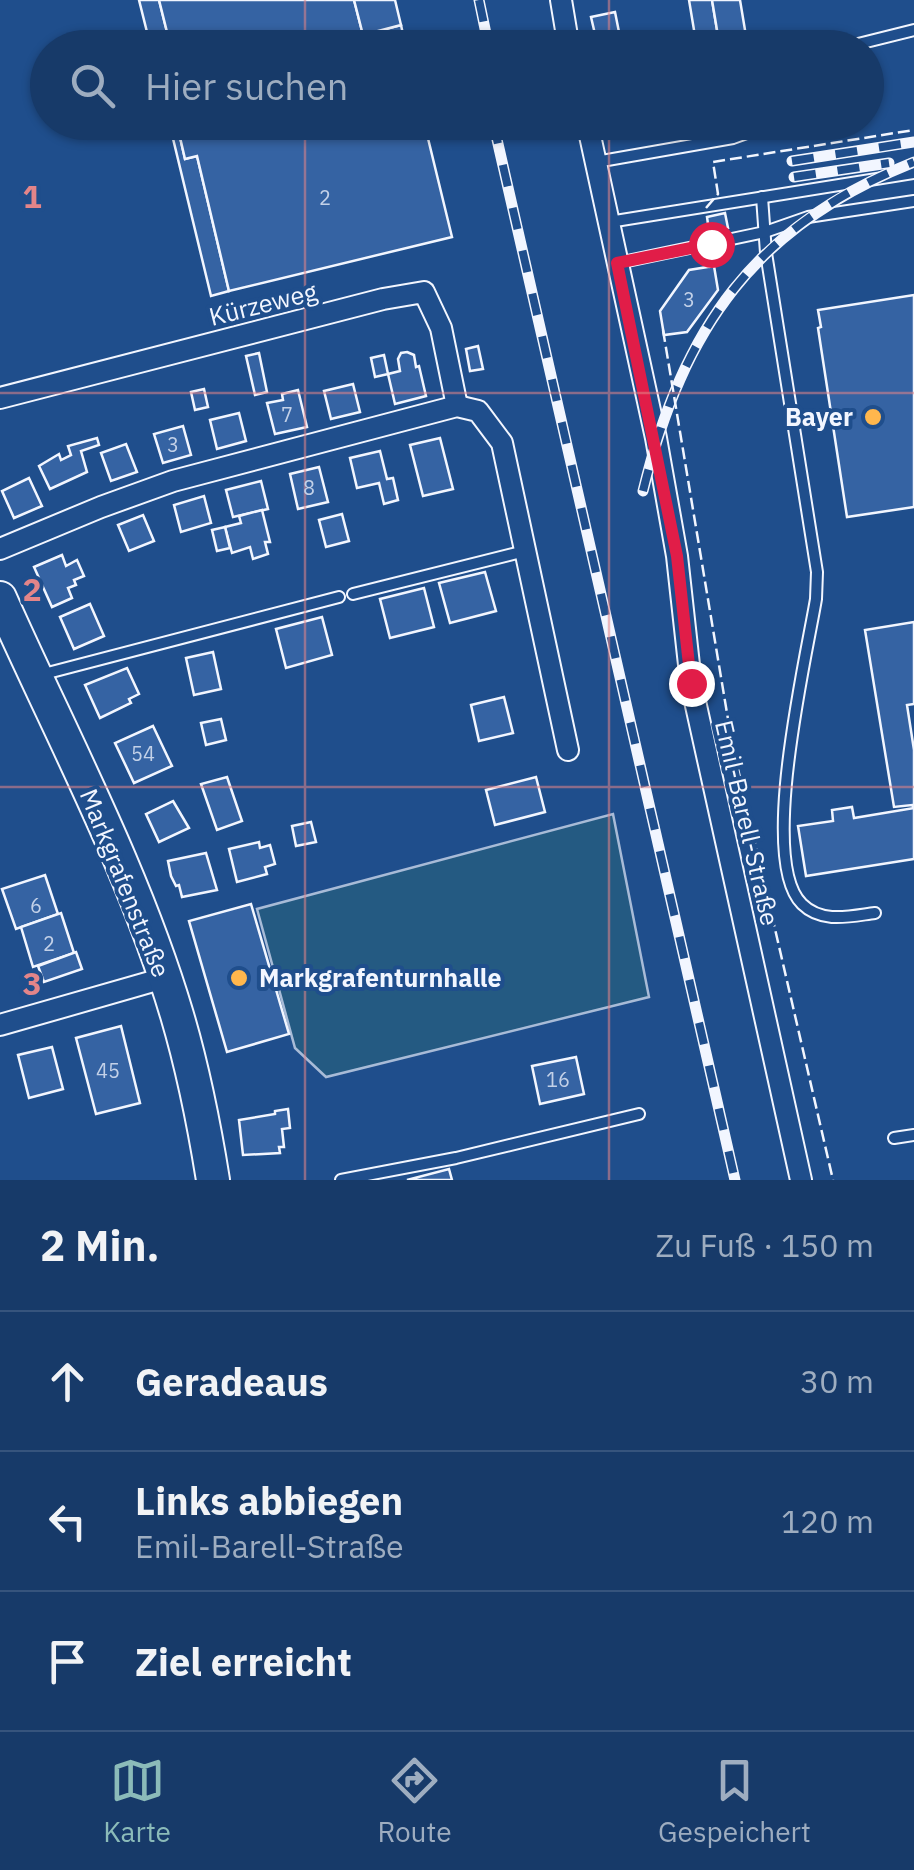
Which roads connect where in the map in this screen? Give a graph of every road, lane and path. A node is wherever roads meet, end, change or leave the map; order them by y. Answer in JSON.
{"nodes":[{"id":1,"x":560,"y":0,"type":"edge"},
{"id":2,"x":566,"y":30,"type":"edge"},
{"id":3,"x":914,"y":30,"type":"edge"},
{"id":4,"x":884,"y":38,"type":"edge"},
{"id":5,"x":591,"y":140,"type":"edge"},
{"id":6,"x":722,"y":140,"type":"edge"},
{"id":7,"x":596,"y":162,"type":"junction"},
{"id":8,"x":914,"y":172,"type":"edge"},
{"id":9,"x":762,"y":197,"type":"junction"},
{"id":10,"x":914,"y":202,"type":"edge"},
{"id":11,"x":608,"y":222,"type":"junction"},
{"id":12,"x":766,"y":232,"type":"junction"},
{"id":13,"x":617,"y":263,"type":"junction"},
{"id":14,"x":0,"y":398,"type":"edge"},
{"id":15,"x":457,"y":406,"type":"junction"},
{"id":16,"x":0,"y":550,"type":"edge"},
{"id":17,"x":526,"y":550,"type":"junction"},
{"id":18,"x":353,"y":594,"type":"dead end"},
{"id":19,"x":339,"y":597,"type":"dead end"},
{"id":20,"x":0,"y":598,"type":"edge"},
{"id":21,"x":35,"y":677,"type":"junction"},
{"id":22,"x":568,"y":750,"type":"dead end"},
{"id":23,"x":876,"y":912,"type":"dead end"},
{"id":24,"x":164,"y":978,"type":"junction"},
{"id":25,"x":0,"y":1024,"type":"edge"},
{"id":26,"x":640,"y":1114,"type":"dead end"},
{"id":27,"x":914,"y":1136,"type":"edge"},
{"id":28,"x":894,"y":1138,"type":"dead end"},
{"id":29,"x":212,"y":1180,"type":"edge"},
{"id":30,"x":341,"y":1180,"type":"edge"},
{"id":31,"x":801,"y":1180,"type":"edge"}],
"edges":[{"from":1,"to":2,"type":"street"},
{"from":3,"to":4,"type":"lane"},
{"from":5,"to":7,"type":"street","name":"Emil-Barell-Straße"},
{"from":6,"to":7,"type":"lane"},
{"from":7,"to":11,"type":"street","name":"Emil-Barell-Straße"},
{"from":8,"to":9,"type":"lane"},
{"from":9,"to":11,"type":"lane"},
{"from":9,"to":12,"type":"lane"},
{"from":10,"to":12,"type":"lane"},
{"from":11,"to":13,"type":"street","name":"Emil-Barell-Straße"},
{"from":12,"to":13,"type":"lane"},
{"from":12,"to":23,"type":"lane"},
{"from":13,"to":31,"type":"street","name":"Emil-Barell-Straße"},
{"from":14,"to":15,"type":"street","name":"Kürzeweg"},
{"from":15,"to":16,"type":"street"},
{"from":15,"to":17,"type":"street"},
{"from":17,"to":18,"type":"lane"},
{"from":17,"to":22,"type":"street"},
{"from":19,"to":21,"type":"lane"},
{"from":20,"to":21,"type":"main road","name":"Markgrafenstraße"},
{"from":21,"to":24,"type":"main road","name":"Markgrafenstraße"},
{"from":24,"to":25,"type":"street"},
{"from":24,"to":29,"type":"main road","name":"Markgrafenstraße"},
{"from":26,"to":30,"type":"lane"},
{"from":27,"to":28,"type":"lane"}]}
